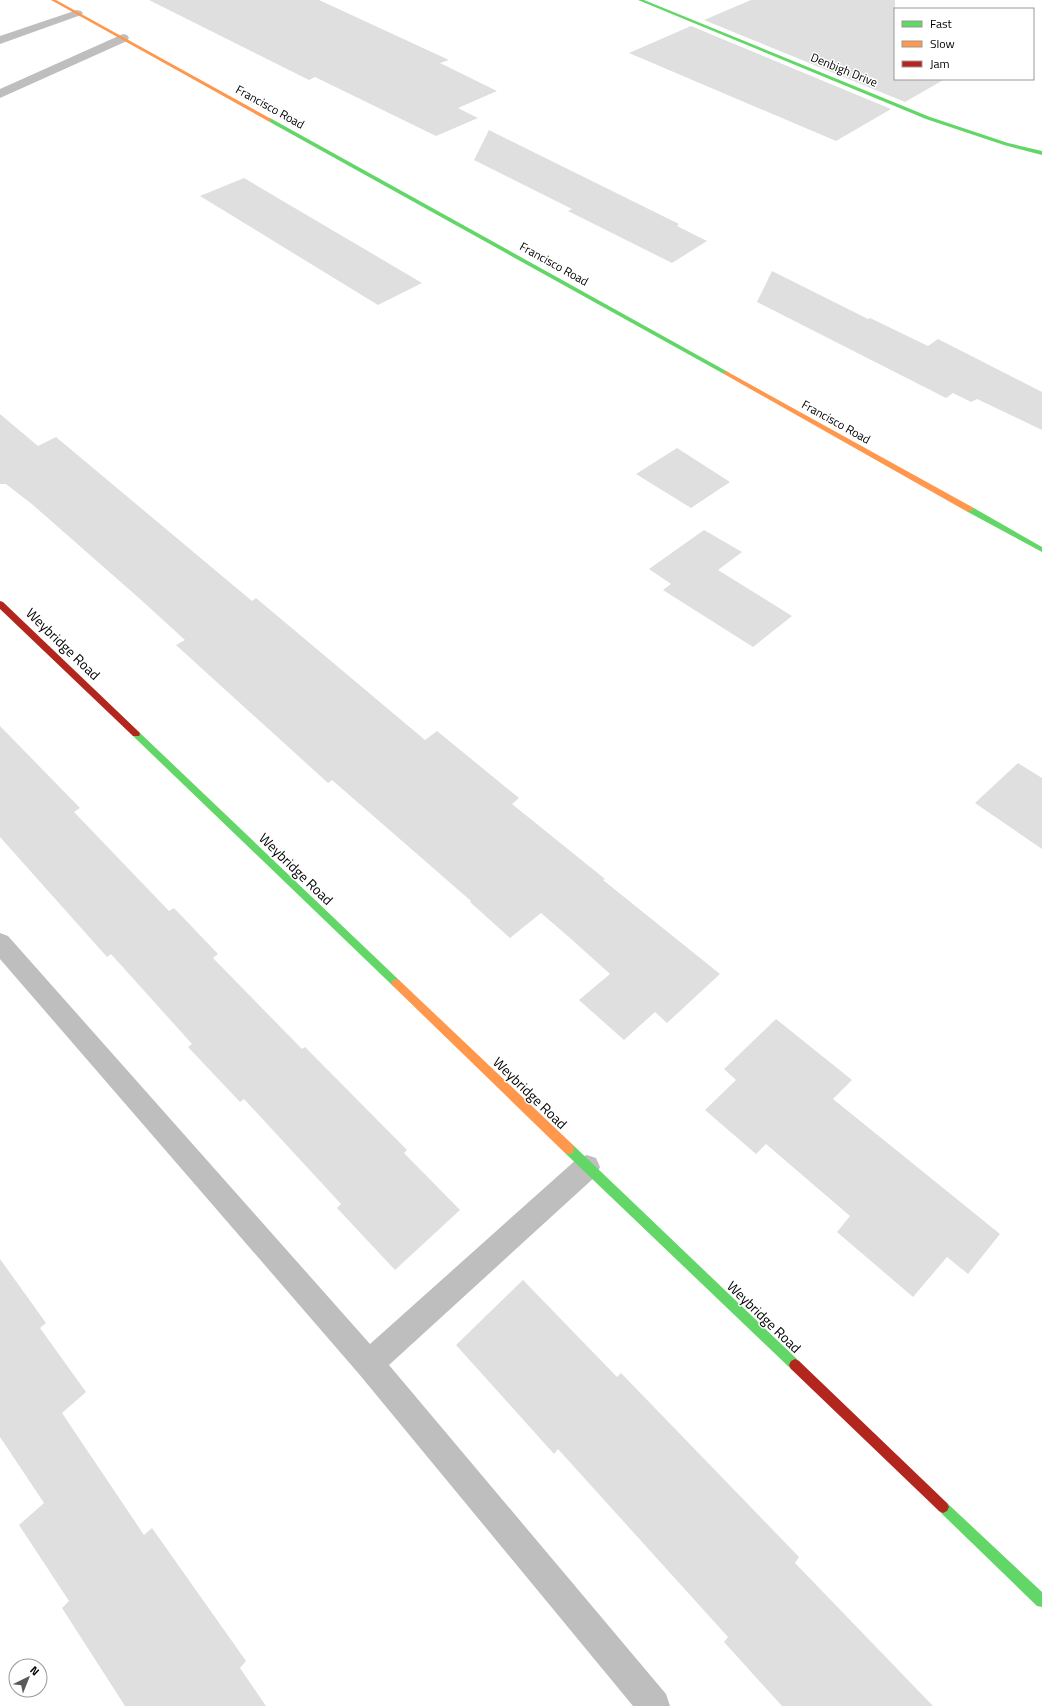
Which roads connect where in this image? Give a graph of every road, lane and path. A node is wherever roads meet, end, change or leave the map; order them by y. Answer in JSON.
{"nodes":[{"id":1,"x":53,"y":0,"type":"edge"},
{"id":2,"x":640,"y":0,"type":"edge"},
{"id":3,"x":77,"y":13,"type":"junction"},
{"id":4,"x":123,"y":38,"type":"junction"},
{"id":5,"x":0,"y":40,"type":"edge"},
{"id":6,"x":0,"y":94,"type":"edge"},
{"id":7,"x":1042,"y":153,"type":"edge"},
{"id":8,"x":1042,"y":550,"type":"edge"},
{"id":9,"x":2,"y":608,"type":"edge"},
{"id":10,"x":0,"y":944,"type":"edge"},
{"id":11,"x":587,"y":1167,"type":"junction"},
{"id":12,"x":369,"y":1364,"type":"junction"},
{"id":13,"x":1042,"y":1601,"type":"edge"},
{"id":14,"x":654,"y":1706,"type":"edge"}],
"edges":[{"from":1,"to":3,"type":"street","name":"Francisco Road"},
{"from":2,"to":7,"type":"street","name":"Denbigh Drive"},
{"from":3,"to":4,"type":"street","name":"Francisco Road"},
{"from":3,"to":5,"type":"street"},
{"from":4,"to":6,"type":"street"},
{"from":4,"to":8,"type":"street","name":"Francisco Road"},
{"from":9,"to":11,"type":"street","name":"Weybridge Road"},
{"from":10,"to":12,"type":"street"},
{"from":11,"to":12,"type":"street"},
{"from":11,"to":13,"type":"street","name":"Weybridge Road"},
{"from":12,"to":14,"type":"street"}]}
